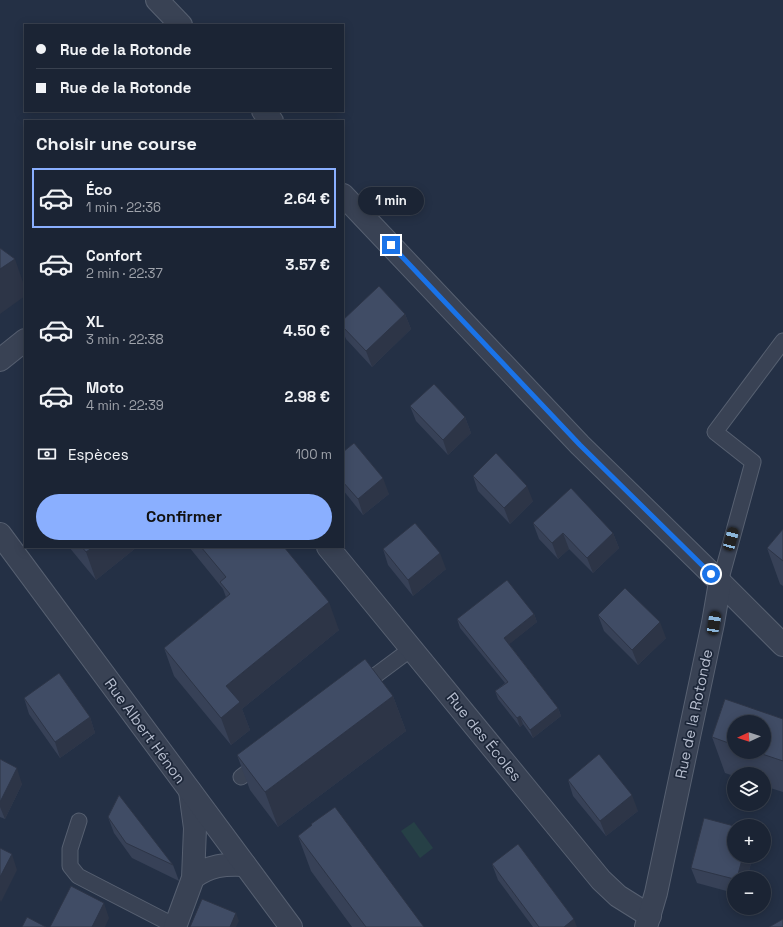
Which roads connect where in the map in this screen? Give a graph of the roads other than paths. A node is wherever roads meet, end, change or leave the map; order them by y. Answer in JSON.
{"nodes":[{"id":1,"x":157,"y":0,"type":"edge"},
{"id":2,"x":180,"y":24,"type":"edge"},
{"id":3,"x":264,"y":112,"type":"edge"},
{"id":4,"x":271,"y":120,"type":"edge"},
{"id":5,"x":344,"y":196,"type":"edge"},
{"id":6,"x":24,"y":341,"type":"edge"},
{"id":7,"x":783,"y":341,"type":"edge"},
{"id":8,"x":0,"y":360,"type":"edge"},
{"id":9,"x":0,"y":534,"type":"edge"},
{"id":10,"x":329,"y":548,"type":"edge"},
{"id":11,"x":720,"y":582,"type":"junction"},
{"id":12,"x":783,"y":645,"type":"edge"},
{"id":13,"x":412,"y":649,"type":"junction"},
{"id":14,"x":348,"y":696,"type":"edge"},
{"id":15,"x":273,"y":753,"type":"edge"},
{"id":16,"x":241,"y":777,"type":"edge"},
{"id":17,"x":190,"y":791,"type":"junction"},
{"id":18,"x":79,"y":821,"type":"dead end"},
{"id":19,"x":245,"y":865,"type":"junction"},
{"id":20,"x":193,"y":878,"type":"junction"},
{"id":21,"x":648,"y":921,"type":"edge"},
{"id":22,"x":175,"y":927,"type":"edge"},
{"id":23,"x":291,"y":927,"type":"edge"}],
"edges":[{"from":1,"to":2,"type":"street"},
{"from":3,"to":4,"type":"street"},
{"from":5,"to":11,"type":"street"},
{"from":6,"to":8,"type":"street"},
{"from":7,"to":11,"type":"lane"},
{"from":9,"to":17,"type":"street","name":"Rue Albert Hénon"},
{"from":10,"to":13,"type":"street","name":"Rue des Écoles"},
{"from":11,"to":12,"type":"street"},
{"from":11,"to":21,"type":"street","name":"Rue de la Rotonde"},
{"from":13,"to":14,"type":"lane"},
{"from":13,"to":21,"type":"street","name":"Rue des Écoles"},
{"from":15,"to":16,"type":"lane"},
{"from":17,"to":19,"type":"street","name":"Rue Albert Hénon"},
{"from":17,"to":20,"type":"street"},
{"from":18,"to":22,"type":"lane"},
{"from":19,"to":20,"type":"street"},
{"from":19,"to":23,"type":"street","name":"Rue Albert Hénon"},
{"from":20,"to":22,"type":"street"}]}
